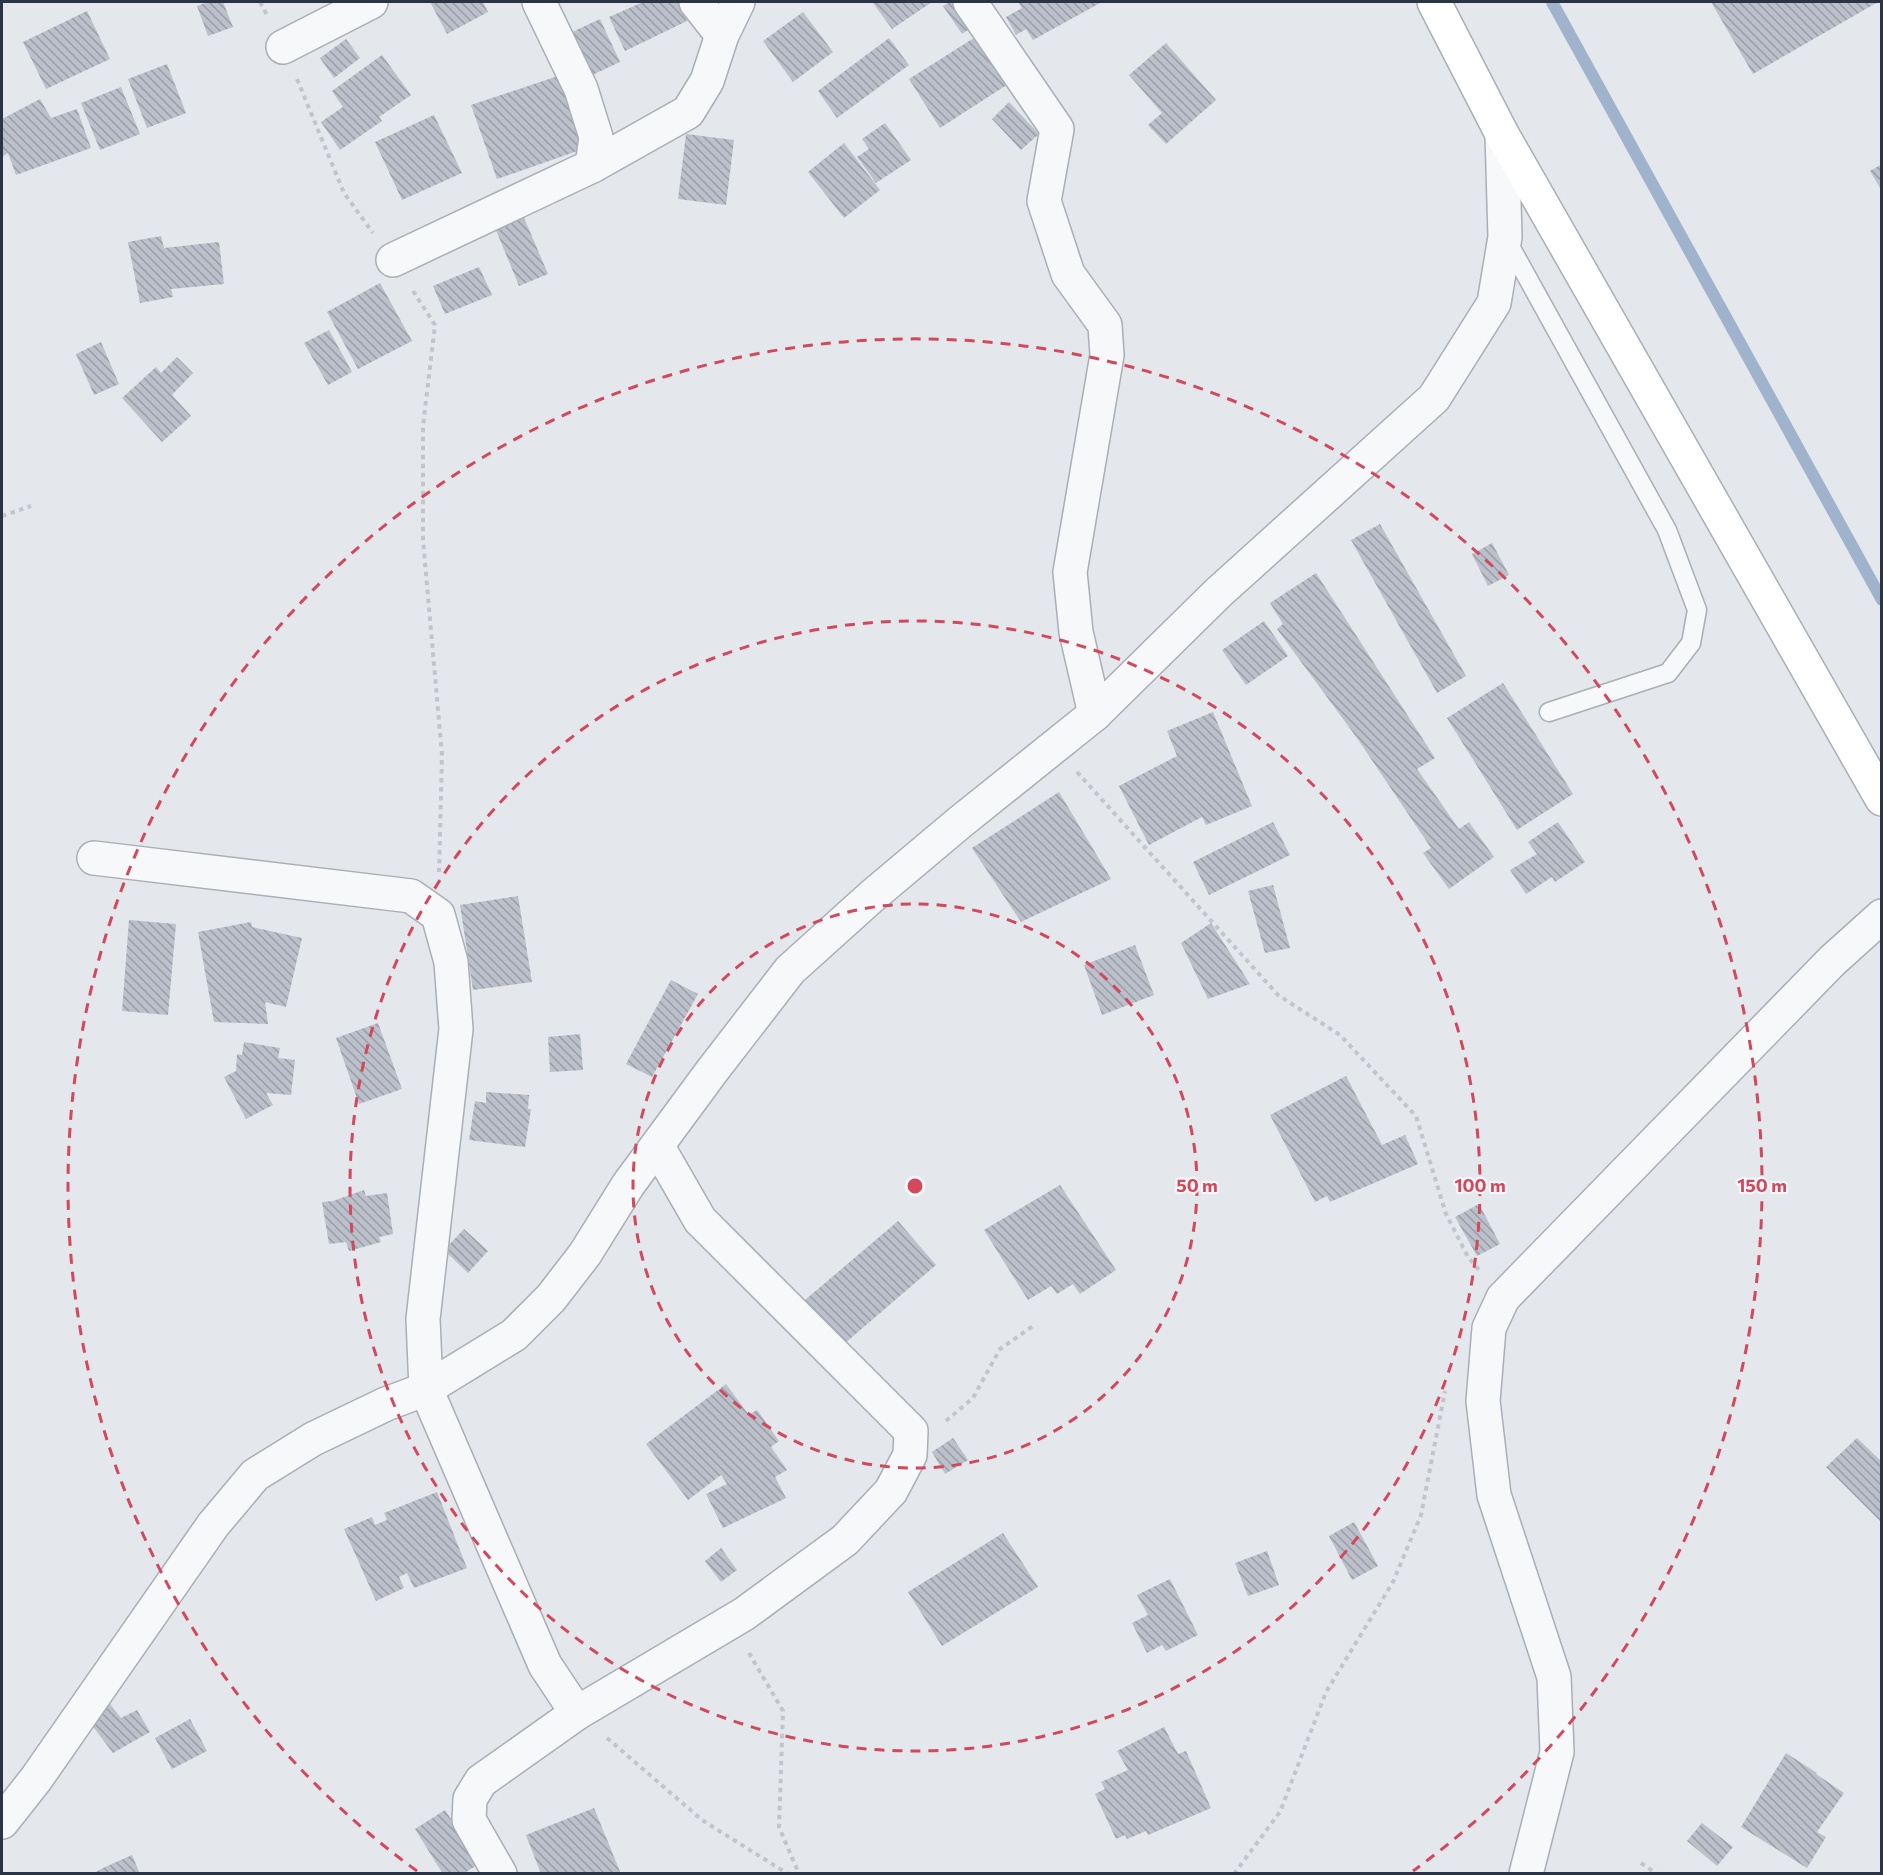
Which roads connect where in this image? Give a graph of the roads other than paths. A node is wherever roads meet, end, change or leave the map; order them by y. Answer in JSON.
{"nodes":[{"id":1,"x":370,"y":2,"type":"edge"},
{"id":2,"x":539,"y":2,"type":"edge"},
{"id":3,"x":696,"y":2,"type":"edge"},
{"id":4,"x":738,"y":2,"type":"edge"},
{"id":5,"x":970,"y":2,"type":"edge"},
{"id":6,"x":1434,"y":2,"type":"edge"},
{"id":7,"x":722,"y":35,"type":"junction"},
{"id":8,"x":284,"y":47,"type":"road end"},
{"id":9,"x":1502,"y":134,"type":"junction"},
{"id":10,"x":592,"y":166,"type":"junction"},
{"id":11,"x":1505,"y":237,"type":"junction"},
{"id":12,"x":393,"y":260,"type":"road end"},
{"id":13,"x":1549,"y":712,"type":"dead end"},
{"id":14,"x":1095,"y":714,"type":"junction"},
{"id":15,"x":1881,"y":799,"type":"edge"},
{"id":16,"x":94,"y":858,"type":"dead end"},
{"id":17,"x":1881,"y":916,"type":"edge"},
{"id":18,"x":658,"y":1147,"type":"junction"},
{"id":19,"x":426,"y":1389,"type":"junction"},
{"id":20,"x":577,"y":1713,"type":"junction"},
{"id":21,"x":2,"y":1822,"type":"edge"},
{"id":22,"x":500,"y":1874,"type":"edge"},
{"id":23,"x":1526,"y":1874,"type":"edge"}],
"edges":[{"from":1,"to":8,"type":"street"},
{"from":2,"to":10,"type":"street"},
{"from":3,"to":7,"type":"street"},
{"from":4,"to":7,"type":"street"},
{"from":5,"to":14,"type":"street"},
{"from":6,"to":9,"type":"main road"},
{"from":7,"to":10,"type":"street"},
{"from":9,"to":11,"type":"street"},
{"from":9,"to":15,"type":"main road"},
{"from":10,"to":12,"type":"street"},
{"from":11,"to":13,"type":"lane"},
{"from":11,"to":14,"type":"street"},
{"from":14,"to":18,"type":"street"},
{"from":16,"to":19,"type":"street"},
{"from":17,"to":23,"type":"street"},
{"from":18,"to":19,"type":"street"},
{"from":18,"to":20,"type":"street"},
{"from":19,"to":20,"type":"street"},
{"from":19,"to":21,"type":"street"},
{"from":20,"to":22,"type":"street"}]}
